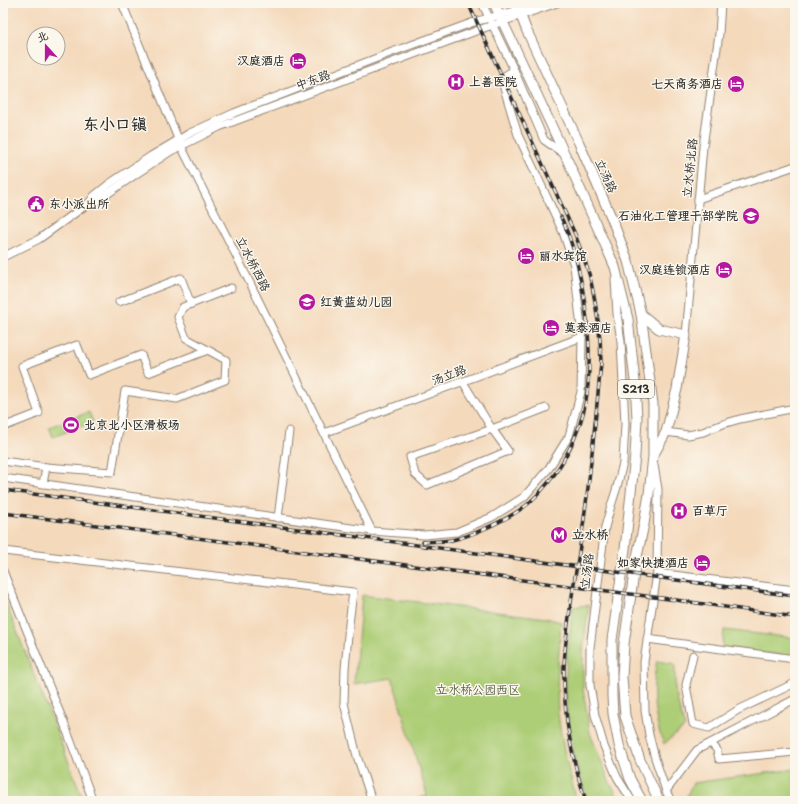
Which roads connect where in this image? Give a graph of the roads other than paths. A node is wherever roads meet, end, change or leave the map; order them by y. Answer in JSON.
{"nodes":[{"id":1,"x":122,"y":3,"type":"edge"},
{"id":2,"x":482,"y":3,"type":"edge"},
{"id":3,"x":494,"y":3,"type":"edge"},
{"id":4,"x":538,"y":3,"type":"edge"},
{"id":5,"x":557,"y":3,"type":"edge"},
{"id":6,"x":721,"y":3,"type":"edge"},
{"id":7,"x":518,"y":8,"type":"edge"},
{"id":8,"x":489,"y":18,"type":"junction"},
{"id":9,"x":501,"y":18,"type":"junction"},
{"id":10,"x":492,"y":25,"type":"junction"},
{"id":11,"x":514,"y":70,"type":"junction"},
{"id":12,"x":180,"y":143,"type":"junction"},
{"id":13,"x":565,"y":155,"type":"junction"},
{"id":14,"x":795,"y":166,"type":"edge"},
{"id":15,"x":698,"y":199,"type":"junction"},
{"id":16,"x":3,"y":257,"type":"edge"},
{"id":17,"x":615,"y":267,"type":"junction"},
{"id":18,"x":231,"y":288,"type":"dead end"},
{"id":19,"x":118,"y":302,"type":"dead end"},
{"id":20,"x":191,"y":304,"type":"junction"},
{"id":21,"x":641,"y":314,"type":"junction"},
{"id":22,"x":686,"y":335,"type":"junction"},
{"id":23,"x":582,"y":338,"type":"junction"},
{"id":24,"x":208,"y":350,"type":"junction"},
{"id":25,"x":463,"y":382,"type":"junction"},
{"id":26,"x":546,"y":408,"type":"dead end"},
{"id":27,"x":795,"y":408,"type":"edge"},
{"id":28,"x":3,"y":427,"type":"edge"},
{"id":29,"x":492,"y":429,"type":"junction"},
{"id":30,"x":289,"y":431,"type":"dead end"},
{"id":31,"x":666,"y":432,"type":"junction"},
{"id":32,"x":324,"y":433,"type":"junction"},
{"id":33,"x":653,"y":456,"type":"junction"},
{"id":34,"x":3,"y":461,"type":"edge"},
{"id":35,"x":46,"y":467,"type":"junction"},
{"id":36,"x":3,"y":478,"type":"edge"},
{"id":37,"x":43,"y":484,"type":"junction"},
{"id":38,"x":278,"y":518,"type":"junction"},
{"id":39,"x":372,"y":531,"type":"junction"},
{"id":40,"x":3,"y":551,"type":"edge"},
{"id":41,"x":3,"y":571,"type":"edge"},
{"id":42,"x":657,"y":573,"type":"junction"},
{"id":43,"x":795,"y":590,"type":"edge"},
{"id":44,"x":647,"y":639,"type":"junction"},
{"id":45,"x":693,"y":655,"type":"dead end"},
{"id":46,"x":795,"y":659,"type":"edge"},
{"id":47,"x":795,"y":683,"type":"edge"},
{"id":48,"x":795,"y":699,"type":"edge"},
{"id":49,"x":711,"y":743,"type":"junction"},
{"id":50,"x":795,"y":752,"type":"edge"},
{"id":51,"x":630,"y":779,"type":"junction"},
{"id":52,"x":666,"y":791,"type":"junction"},
{"id":53,"x":659,"y":799,"type":"edge"},
{"id":54,"x":93,"y":801,"type":"edge"},
{"id":55,"x":372,"y":801,"type":"edge"},
{"id":56,"x":632,"y":801,"type":"edge"},
{"id":57,"x":636,"y":801,"type":"edge"},
{"id":58,"x":642,"y":801,"type":"edge"},
{"id":59,"x":671,"y":801,"type":"edge"}],
"edges":[{"from":1,"to":12,"type":"street","name":"立水桥西路"},
{"from":2,"to":8,"type":"street"},
{"from":3,"to":9,"type":"main road","name":"立汤路","number":"S213"},
{"from":4,"to":7,"type":"street","name":"中东路"},
{"from":5,"to":7,"type":"street","name":"中东路"},
{"from":6,"to":15,"type":"street","name":"立水桥北路"},
{"from":7,"to":9,"type":"street","name":"中东路"},
{"from":7,"to":21,"type":"main road","name":"立汤路","number":"S213"},
{"from":8,"to":9,"type":"street","name":"中东路"},
{"from":8,"to":10,"type":"street"},
{"from":8,"to":12,"type":"street","name":"中东路"},
{"from":9,"to":10,"type":"street","name":"中东路"},
{"from":9,"to":13,"type":"main road","name":"立汤路","number":"S213"},
{"from":10,"to":11,"type":"street"},
{"from":10,"to":12,"type":"street","name":"中东路"},
{"from":11,"to":13,"type":"street"},
{"from":11,"to":23,"type":"street"},
{"from":12,"to":16,"type":"street","name":"中东路"},
{"from":12,"to":32,"type":"street","name":"立水桥西路"},
{"from":13,"to":17,"type":"main road","name":"立汤路","number":"S213"},
{"from":14,"to":15,"type":"street"},
{"from":15,"to":22,"type":"street","name":"立水桥北路"},
{"from":17,"to":51,"type":"main road","name":"立汤路","number":"S213"},
{"from":17,"to":56,"type":"street","name":"立汤路","number":"S213"},
{"from":18,"to":20,"type":"street"},
{"from":19,"to":20,"type":"street"},
{"from":20,"to":24,"type":"street"},
{"from":21,"to":22,"type":"main road"},
{"from":21,"to":33,"type":"main road","name":"立汤路","number":"S213"},
{"from":22,"to":31,"type":"main road"},
{"from":23,"to":25,"type":"street","name":"汤立路"},
{"from":23,"to":39,"type":"street"},
{"from":24,"to":28,"type":"street"},
{"from":24,"to":35,"type":"street"},
{"from":25,"to":29,"type":"street"},
{"from":25,"to":32,"type":"street","name":"汤立路"},
{"from":26,"to":29,"type":"street"},
{"from":27,"to":31,"type":"street"},
{"from":29,"to":29,"type":"street"},
{"from":30,"to":38,"type":"street"},
{"from":31,"to":33,"type":"main road"},
{"from":32,"to":39,"type":"street","name":"立水桥西路"},
{"from":33,"to":42,"type":"street","name":"立汤路","number":"S213"},
{"from":33,"to":53,"type":"main road","name":"立汤路","number":"S213"},
{"from":34,"to":35,"type":"street"},
{"from":35,"to":37,"type":"street"},
{"from":36,"to":37,"type":"street"},
{"from":37,"to":38,"type":"street"},
{"from":38,"to":39,"type":"street"},
{"from":40,"to":55,"type":"street"},
{"from":41,"to":54,"type":"street"},
{"from":42,"to":43,"type":"street"},
{"from":42,"to":44,"type":"street","name":"立汤路","number":"S213"},
{"from":44,"to":46,"type":"street"},
{"from":44,"to":52,"type":"street","name":"立汤路","number":"S213"},
{"from":45,"to":47,"type":"street"},
{"from":48,"to":49,"type":"street"},
{"from":49,"to":50,"type":"street"},
{"from":49,"to":52,"type":"street"},
{"from":51,"to":57,"type":"main road"},
{"from":51,"to":58,"type":"main road","name":"立汤路","number":"S213"},
{"from":52,"to":59,"type":"street","name":"立汤路","number":"S213"}]}
